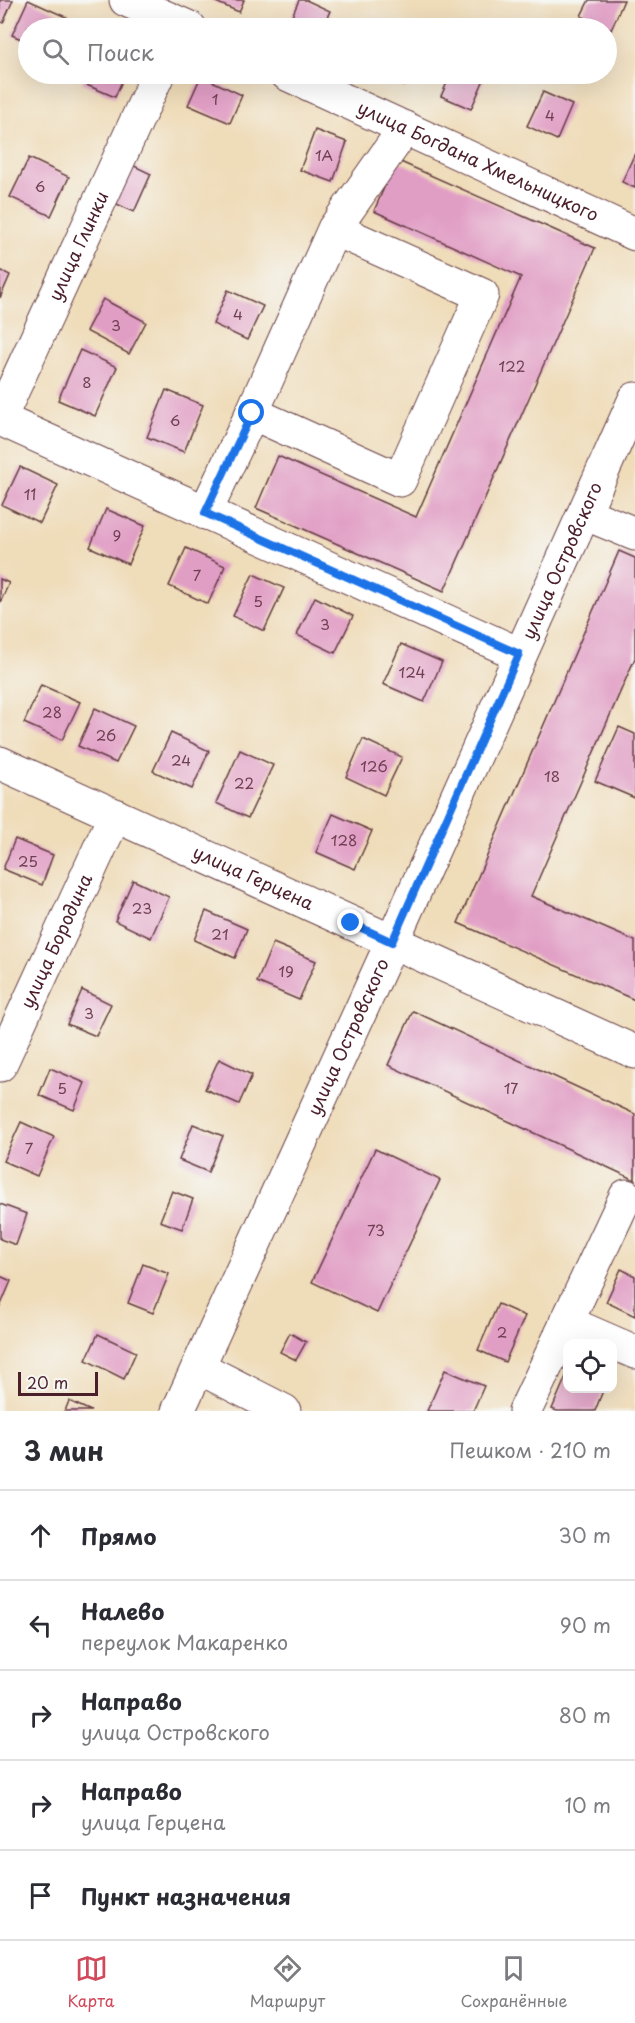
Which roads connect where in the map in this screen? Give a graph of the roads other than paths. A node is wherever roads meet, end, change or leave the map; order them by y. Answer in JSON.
{"nodes":[{"id":1,"x":126,"y":0,"type":"edge"},
{"id":2,"x":164,"y":18,"type":"edge"},
{"id":3,"x":153,"y":84,"type":"edge"},
{"id":4,"x":309,"y":84,"type":"edge"},
{"id":5,"x":405,"y":128,"type":"junction"},
{"id":6,"x":334,"y":228,"type":"junction"},
{"id":7,"x":635,"y":234,"type":"edge"},
{"id":8,"x":635,"y":399,"type":"edge"},
{"id":9,"x":252,"y":413,"type":"junction"},
{"id":10,"x":0,"y":418,"type":"edge"},
{"id":11,"x":205,"y":513,"type":"junction"},
{"id":12,"x":584,"y":513,"type":"junction"},
{"id":13,"x":635,"y":534,"type":"edge"},
{"id":14,"x":519,"y":654,"type":"junction"},
{"id":15,"x":0,"y":763,"type":"edge"},
{"id":16,"x":114,"y":815,"type":"junction"},
{"id":17,"x":392,"y":942,"type":"junction"},
{"id":18,"x":635,"y":1052,"type":"edge"},
{"id":19,"x":0,"y":1065,"type":"edge"},
{"id":20,"x":626,"y":1196,"type":"dead end"},
{"id":21,"x":566,"y":1322,"type":"junction"},
{"id":22,"x":635,"y":1352,"type":"edge"},
{"id":23,"x":198,"y":1366,"type":"junction"},
{"id":24,"x":178,"y":1411,"type":"edge"},
{"id":25,"x":284,"y":1411,"type":"edge"},
{"id":26,"x":525,"y":1411,"type":"edge"}],
"edges":[{"from":1,"to":2,"type":"street"},
{"from":3,"to":10,"type":"street","name":"улица Глинки"},
{"from":4,"to":5,"type":"street","name":"улица Богдана Хмельницкого"},
{"from":5,"to":6,"type":"street"},
{"from":5,"to":7,"type":"street","name":"улица Богдана Хмельницкого"},
{"from":6,"to":9,"type":"street"},
{"from":6,"to":9,"type":"street"},
{"from":8,"to":12,"type":"street","name":"улица Островского"},
{"from":9,"to":11,"type":"street"},
{"from":10,"to":11,"type":"street"},
{"from":11,"to":14,"type":"street"},
{"from":12,"to":13,"type":"street"},
{"from":12,"to":14,"type":"street","name":"улица Островского"},
{"from":14,"to":17,"type":"street","name":"улица Островского"},
{"from":15,"to":16,"type":"street","name":"улица Герцена"},
{"from":16,"to":17,"type":"street","name":"улица Герцена"},
{"from":16,"to":19,"type":"street","name":"улица Бородина"},
{"from":17,"to":18,"type":"street","name":"улица Герцена"},
{"from":17,"to":23,"type":"street","name":"улица Островского"},
{"from":20,"to":21,"type":"street"},
{"from":21,"to":22,"type":"street"},
{"from":21,"to":26,"type":"street"},
{"from":23,"to":24,"type":"street","name":"улица Островского"},
{"from":23,"to":25,"type":"street"}]}
